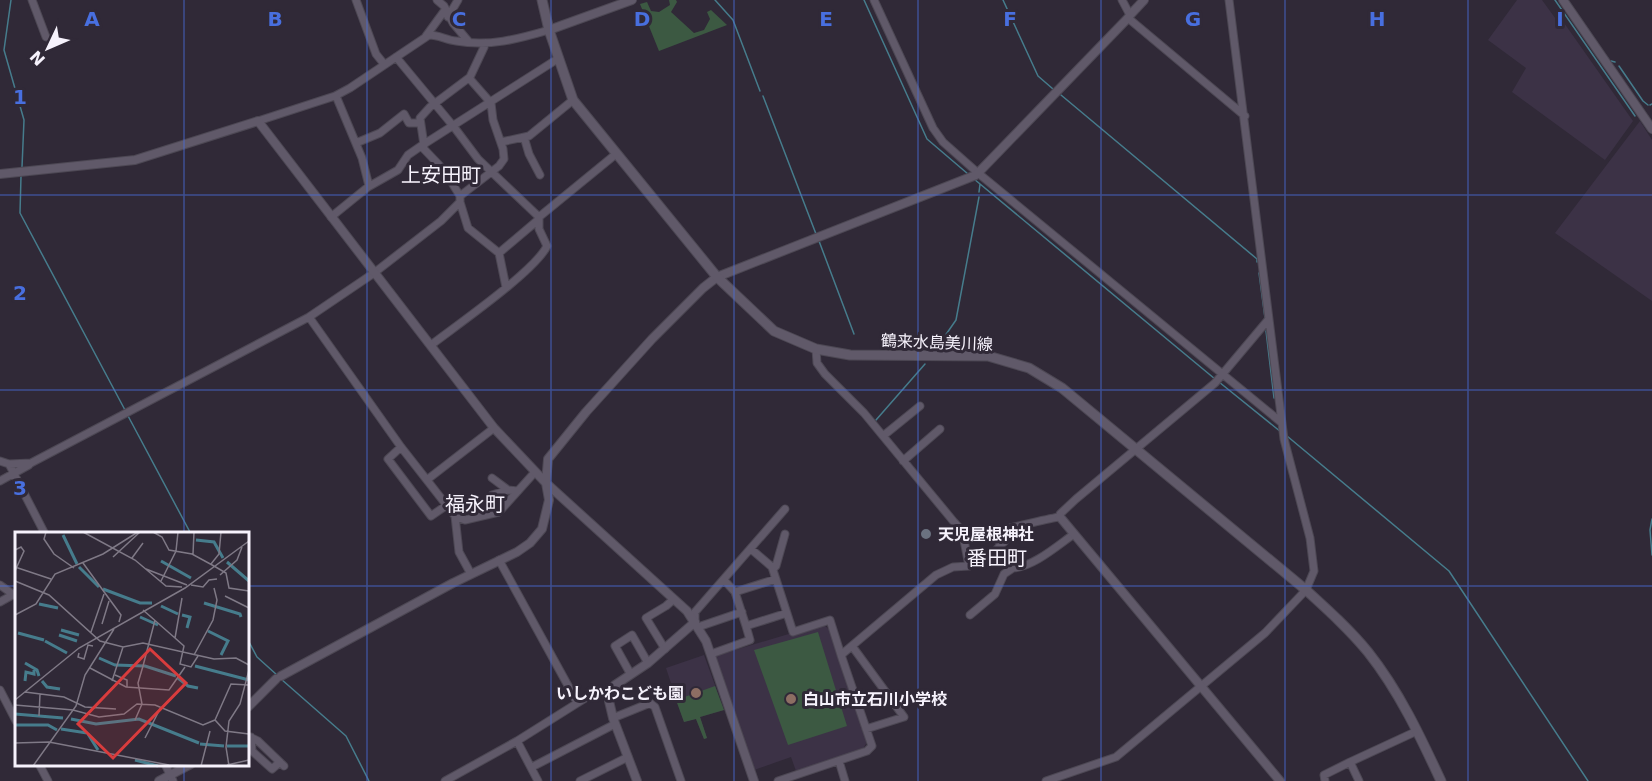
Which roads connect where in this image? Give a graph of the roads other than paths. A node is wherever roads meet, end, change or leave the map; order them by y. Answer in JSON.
{"nodes":[{"id":1,"x":32,"y":0,"type":"edge"},
{"id":2,"x":356,"y":0,"type":"edge"},
{"id":3,"x":437,"y":0,"type":"edge"},
{"id":4,"x":458,"y":0,"type":"edge"},
{"id":5,"x":542,"y":0,"type":"edge"},
{"id":6,"x":632,"y":0,"type":"edge"},
{"id":7,"x":874,"y":0,"type":"edge"},
{"id":8,"x":1122,"y":0,"type":"edge"},
{"id":9,"x":1144,"y":0,"type":"edge"},
{"id":10,"x":1229,"y":0,"type":"edge"},
{"id":11,"x":1563,"y":0,"type":"edge"},
{"id":12,"x":447,"y":13,"type":"junction"},
{"id":13,"x":1129,"y":17,"type":"junction"},
{"id":14,"x":549,"y":30,"type":"junction"},
{"id":15,"x":426,"y":36,"type":"junction"},
{"id":16,"x":46,"y":37,"type":"dead end"},
{"id":17,"x":469,"y":42,"type":"junction"},
{"id":18,"x":486,"y":43,"type":"junction"},
{"id":19,"x":396,"y":57,"type":"junction"},
{"id":20,"x":559,"y":58,"type":"junction"},
{"id":21,"x":384,"y":64,"type":"junction"},
{"id":22,"x":470,"y":78,"type":"junction"},
{"id":23,"x":336,"y":96,"type":"junction"},
{"id":24,"x":573,"y":100,"type":"junction"},
{"id":25,"x":491,"y":103,"type":"junction"},
{"id":26,"x":436,"y":104,"type":"junction"},
{"id":27,"x":1245,"y":116,"type":"junction"},
{"id":28,"x":258,"y":121,"type":"junction"},
{"id":29,"x":419,"y":123,"type":"junction"},
{"id":30,"x":454,"y":127,"type":"junction"},
{"id":31,"x":1652,"y":129,"type":"edge"},
{"id":32,"x":525,"y":137,"type":"junction"},
{"id":33,"x":501,"y":142,"type":"junction"},
{"id":34,"x":356,"y":143,"type":"junction"},
{"id":35,"x":422,"y":145,"type":"junction"},
{"id":36,"x":616,"y":154,"type":"junction"},
{"id":37,"x":490,"y":171,"type":"junction"},
{"id":38,"x":0,"y":174,"type":"edge"},
{"id":39,"x":540,"y":175,"type":"dead end"},
{"id":40,"x":974,"y":176,"type":"junction"},
{"id":41,"x":369,"y":186,"type":"junction"},
{"id":42,"x":460,"y":199,"type":"junction"},
{"id":43,"x":331,"y":217,"type":"junction"},
{"id":44,"x":539,"y":219,"type":"junction"},
{"id":45,"x":499,"y":253,"type":"junction"},
{"id":46,"x":374,"y":273,"type":"junction"},
{"id":47,"x":717,"y":277,"type":"junction"},
{"id":48,"x":506,"y":287,"type":"junction"},
{"id":49,"x":309,"y":317,"type":"junction"},
{"id":50,"x":1268,"y":320,"type":"junction"},
{"id":51,"x":431,"y":345,"type":"junction"},
{"id":52,"x":816,"y":349,"type":"junction"},
{"id":53,"x":1218,"y":379,"type":"junction"},
{"id":54,"x":920,"y":406,"type":"dead end"},
{"id":55,"x":1282,"y":425,"type":"junction"},
{"id":56,"x":494,"y":428,"type":"junction"},
{"id":57,"x":940,"y":429,"type":"dead end"},
{"id":58,"x":883,"y":436,"type":"junction"},
{"id":59,"x":402,"y":447,"type":"junction"},
{"id":60,"x":1136,"y":450,"type":"junction"},
{"id":61,"x":0,"y":461,"type":"edge"},
{"id":62,"x":903,"y":461,"type":"junction"},
{"id":63,"x":9,"y":464,"type":"junction"},
{"id":64,"x":31,"y":464,"type":"junction"},
{"id":65,"x":535,"y":472,"type":"junction"},
{"id":66,"x":14,"y":474,"type":"junction"},
{"id":67,"x":492,"y":478,"type":"dead end"},
{"id":68,"x":428,"y":479,"type":"junction"},
{"id":69,"x":0,"y":481,"type":"edge"},
{"id":70,"x":546,"y":483,"type":"junction"},
{"id":71,"x":508,"y":490,"type":"junction"},
{"id":72,"x":518,"y":491,"type":"junction"},
{"id":73,"x":492,"y":495,"type":"dead end"},
{"id":74,"x":447,"y":505,"type":"junction"},
{"id":75,"x":785,"y":509,"type":"dead end"},
{"id":76,"x":455,"y":516,"type":"junction"},
{"id":77,"x":1060,"y":517,"type":"junction"},
{"id":78,"x":1020,"y":526,"type":"junction"},
{"id":79,"x":962,"y":530,"type":"junction"},
{"id":80,"x":993,"y":530,"type":"junction"},
{"id":81,"x":44,"y":532,"type":"edge"},
{"id":82,"x":785,"y":534,"type":"dead end"},
{"id":83,"x":1074,"y":534,"type":"junction"},
{"id":84,"x":1000,"y":547,"type":"junction"},
{"id":85,"x":751,"y":549,"type":"junction"},
{"id":86,"x":499,"y":560,"type":"junction"},
{"id":87,"x":969,"y":566,"type":"junction"},
{"id":88,"x":1013,"y":568,"type":"junction"},
{"id":89,"x":773,"y":569,"type":"junction"},
{"id":90,"x":471,"y":574,"type":"junction"},
{"id":91,"x":776,"y":579,"type":"junction"},
{"id":92,"x":724,"y":580,"type":"junction"},
{"id":93,"x":0,"y":585,"type":"edge"},
{"id":94,"x":1306,"y":590,"type":"junction"},
{"id":95,"x":735,"y":592,"type":"junction"},
{"id":96,"x":15,"y":594,"type":"edge"},
{"id":97,"x":674,"y":599,"type":"junction"},
{"id":98,"x":0,"y":602,"type":"edge"},
{"id":99,"x":742,"y":612,"type":"junction"},
{"id":100,"x":787,"y":614,"type":"junction"},
{"id":101,"x":970,"y":615,"type":"dead end"},
{"id":102,"x":697,"y":624,"type":"junction"},
{"id":103,"x":746,"y":626,"type":"junction"},
{"id":104,"x":852,"y":646,"type":"junction"},
{"id":105,"x":665,"y":649,"type":"junction"},
{"id":106,"x":711,"y":654,"type":"junction"},
{"id":107,"x":842,"y":655,"type":"junction"},
{"id":108,"x":648,"y":663,"type":"junction"},
{"id":109,"x":630,"y":673,"type":"junction"},
{"id":110,"x":1201,"y":686,"type":"junction"},
{"id":111,"x":0,"y":690,"type":"edge"},
{"id":112,"x":610,"y":694,"type":"junction"},
{"id":113,"x":577,"y":702,"type":"junction"},
{"id":114,"x":249,"y":706,"type":"edge"},
{"id":115,"x":15,"y":720,"type":"edge"},
{"id":116,"x":614,"y":721,"type":"junction"},
{"id":117,"x":866,"y":729,"type":"junction"},
{"id":118,"x":1418,"y":731,"type":"junction"},
{"id":119,"x":249,"y":736,"type":"edge"},
{"id":120,"x":517,"y":741,"type":"junction"},
{"id":121,"x":628,"y":757,"type":"junction"},
{"id":122,"x":839,"y":761,"type":"junction"},
{"id":123,"x":1350,"y":762,"type":"junction"},
{"id":124,"x":282,"y":764,"type":"dead end"},
{"id":125,"x":40,"y":766,"type":"edge"},
{"id":126,"x":190,"y":766,"type":"edge"},
{"id":127,"x":532,"y":767,"type":"junction"},
{"id":128,"x":172,"y":778,"type":"edge"},
{"id":129,"x":1056,"y":779,"type":"edge"},
{"id":130,"x":48,"y":781,"type":"edge"},
{"id":131,"x":159,"y":781,"type":"edge"},
{"id":132,"x":445,"y":781,"type":"edge"},
{"id":133,"x":538,"y":781,"type":"edge"},
{"id":134,"x":580,"y":781,"type":"edge"},
{"id":135,"x":637,"y":781,"type":"edge"},
{"id":136,"x":681,"y":781,"type":"edge"},
{"id":137,"x":754,"y":781,"type":"edge"},
{"id":138,"x":778,"y":781,"type":"edge"},
{"id":139,"x":845,"y":781,"type":"edge"},
{"id":140,"x":1046,"y":781,"type":"edge"},
{"id":141,"x":1280,"y":781,"type":"edge"},
{"id":142,"x":1325,"y":781,"type":"edge"},
{"id":143,"x":1359,"y":781,"type":"edge"},
{"id":144,"x":1441,"y":781,"type":"edge"}],
"edges":[{"from":1,"to":16,"type":"street"},
{"from":2,"to":21,"type":"street"},
{"from":3,"to":12,"type":"street"},
{"from":4,"to":12,"type":"street"},
{"from":5,"to":14,"type":"main road","name":"鶴来水島美川線"},
{"from":6,"to":14,"type":"street"},
{"from":7,"to":40,"type":"street"},
{"from":8,"to":13,"type":"street"},
{"from":9,"to":13,"type":"street"},
{"from":10,"to":27,"type":"street"},
{"from":11,"to":31,"type":"street"},
{"from":12,"to":15,"type":"street"},
{"from":12,"to":17,"type":"street"},
{"from":13,"to":27,"type":"street"},
{"from":13,"to":40,"type":"street"},
{"from":14,"to":18,"type":"street"},
{"from":14,"to":20,"type":"main road","name":"鶴来水島美川線"},
{"from":15,"to":17,"type":"street"},
{"from":15,"to":19,"type":"street"},
{"from":17,"to":18,"type":"street"},
{"from":18,"to":22,"type":"street"},
{"from":19,"to":21,"type":"street"},
{"from":19,"to":26,"type":"street"},
{"from":20,"to":24,"type":"main road","name":"鶴来水島美川線"},
{"from":20,"to":25,"type":"street"},
{"from":21,"to":23,"type":"street"},
{"from":22,"to":25,"type":"street"},
{"from":22,"to":26,"type":"street"},
{"from":23,"to":28,"type":"street"},
{"from":23,"to":34,"type":"street"},
{"from":24,"to":32,"type":"street"},
{"from":24,"to":36,"type":"main road","name":"鶴来水島美川線"},
{"from":25,"to":30,"type":"street"},
{"from":25,"to":33,"type":"street"},
{"from":26,"to":29,"type":"street"},
{"from":26,"to":30,"type":"street"},
{"from":27,"to":50,"type":"street"},
{"from":28,"to":38,"type":"street"},
{"from":28,"to":43,"type":"street"},
{"from":29,"to":34,"type":"street"},
{"from":29,"to":35,"type":"street"},
{"from":30,"to":35,"type":"street"},
{"from":30,"to":37,"type":"street"},
{"from":32,"to":33,"type":"street"},
{"from":32,"to":39,"type":"street"},
{"from":33,"to":37,"type":"street"},
{"from":34,"to":41,"type":"street"},
{"from":35,"to":41,"type":"street"},
{"from":35,"to":42,"type":"street"},
{"from":36,"to":44,"type":"street"},
{"from":36,"to":47,"type":"main road","name":"鶴来水島美川線"},
{"from":37,"to":42,"type":"street"},
{"from":37,"to":44,"type":"street"},
{"from":40,"to":47,"type":"street"},
{"from":40,"to":53,"type":"street"},
{"from":41,"to":43,"type":"street"},
{"from":42,"to":45,"type":"street"},
{"from":42,"to":46,"type":"street"},
{"from":43,"to":46,"type":"street"},
{"from":44,"to":45,"type":"street"},
{"from":44,"to":48,"type":"street"},
{"from":45,"to":48,"type":"street"},
{"from":46,"to":49,"type":"street"},
{"from":46,"to":51,"type":"street"},
{"from":47,"to":52,"type":"main road","name":"鶴来水島美川線"},
{"from":47,"to":70,"type":"street"},
{"from":48,"to":51,"type":"street"},
{"from":49,"to":59,"type":"street"},
{"from":49,"to":64,"type":"street"},
{"from":50,"to":53,"type":"street"},
{"from":50,"to":55,"type":"street"},
{"from":51,"to":56,"type":"street"},
{"from":52,"to":58,"type":"street"},
{"from":52,"to":60,"type":"main road","name":"鶴来水島美川線"},
{"from":53,"to":55,"type":"street"},
{"from":53,"to":60,"type":"street"},
{"from":54,"to":58,"type":"street"},
{"from":55,"to":94,"type":"street"},
{"from":56,"to":65,"type":"street"},
{"from":56,"to":68,"type":"street"},
{"from":57,"to":62,"type":"street"},
{"from":58,"to":62,"type":"street"},
{"from":59,"to":68,"type":"street"},
{"from":59,"to":74,"type":"street"},
{"from":60,"to":77,"type":"street"},
{"from":60,"to":94,"type":"main road","name":"鶴来水島美川線"},
{"from":61,"to":63,"type":"street"},
{"from":62,"to":79,"type":"street"},
{"from":63,"to":64,"type":"street"},
{"from":63,"to":66,"type":"street"},
{"from":64,"to":66,"type":"street"},
{"from":65,"to":70,"type":"street"},
{"from":65,"to":72,"type":"street"},
{"from":66,"to":69,"type":"street"},
{"from":66,"to":81,"type":"street"},
{"from":67,"to":71,"type":"street"},
{"from":68,"to":74,"type":"street"},
{"from":70,"to":86,"type":"street"},
{"from":70,"to":97,"type":"street"},
{"from":71,"to":72,"type":"street"},
{"from":71,"to":73,"type":"street"},
{"from":72,"to":76,"type":"street"},
{"from":74,"to":76,"type":"street"},
{"from":75,"to":85,"type":"street"},
{"from":76,"to":90,"type":"street"},
{"from":77,"to":78,"type":"street"},
{"from":77,"to":83,"type":"street"},
{"from":78,"to":80,"type":"street"},
{"from":78,"to":84,"type":"street"},
{"from":79,"to":80,"type":"street"},
{"from":79,"to":87,"type":"street"},
{"from":80,"to":84,"type":"street"},
{"from":82,"to":89,"type":"street"},
{"from":83,"to":88,"type":"street"},
{"from":83,"to":110,"type":"street"},
{"from":84,"to":87,"type":"street"},
{"from":84,"to":88,"type":"street"},
{"from":85,"to":89,"type":"street"},
{"from":85,"to":92,"type":"street"},
{"from":86,"to":90,"type":"street"},
{"from":86,"to":113,"type":"street"},
{"from":87,"to":104,"type":"street"},
{"from":88,"to":101,"type":"street"},
{"from":89,"to":91,"type":"street"},
{"from":90,"to":114,"type":"street"},
{"from":91,"to":95,"type":"street"},
{"from":91,"to":100,"type":"street"},
{"from":92,"to":95,"type":"street"},
{"from":92,"to":102,"type":"street"},
{"from":93,"to":96,"type":"street"},
{"from":94,"to":110,"type":"street"},
{"from":94,"to":118,"type":"main road","name":"鶴来水島美川線"},
{"from":95,"to":99,"type":"street"},
{"from":96,"to":98,"type":"street"},
{"from":97,"to":102,"type":"street"},
{"from":97,"to":105,"type":"street"},
{"from":99,"to":102,"type":"street"},
{"from":99,"to":103,"type":"street"},
{"from":100,"to":103,"type":"street"},
{"from":100,"to":107,"type":"street"},
{"from":102,"to":105,"type":"street"},
{"from":102,"to":106,"type":"street"},
{"from":103,"to":106,"type":"street"},
{"from":104,"to":107,"type":"street"},
{"from":104,"to":117,"type":"street"},
{"from":105,"to":108,"type":"street"},
{"from":106,"to":137,"type":"street"},
{"from":107,"to":117,"type":"street"},
{"from":108,"to":109,"type":"street"},
{"from":108,"to":109,"type":"street"},
{"from":109,"to":112,"type":"street"},
{"from":110,"to":129,"type":"street"},
{"from":110,"to":141,"type":"street"},
{"from":111,"to":115,"type":"street"},
{"from":112,"to":113,"type":"street"},
{"from":112,"to":116,"type":"street"},
{"from":113,"to":120,"type":"street"},
{"from":116,"to":121,"type":"street"},
{"from":116,"to":127,"type":"street"},
{"from":116,"to":136,"type":"street"},
{"from":117,"to":122,"type":"street"},
{"from":118,"to":123,"type":"street"},
{"from":118,"to":144,"type":"main road","name":"鶴来水島美川線"},
{"from":119,"to":124,"type":"street"},
{"from":120,"to":127,"type":"street"},
{"from":120,"to":132,"type":"street"},
{"from":121,"to":134,"type":"street"},
{"from":121,"to":135,"type":"street"},
{"from":122,"to":138,"type":"street"},
{"from":122,"to":139,"type":"street"},
{"from":123,"to":142,"type":"street"},
{"from":123,"to":143,"type":"street"},
{"from":125,"to":130,"type":"street"},
{"from":126,"to":128,"type":"street"},
{"from":127,"to":133,"type":"street"},
{"from":128,"to":131,"type":"street"},
{"from":129,"to":140,"type":"street"}]}
